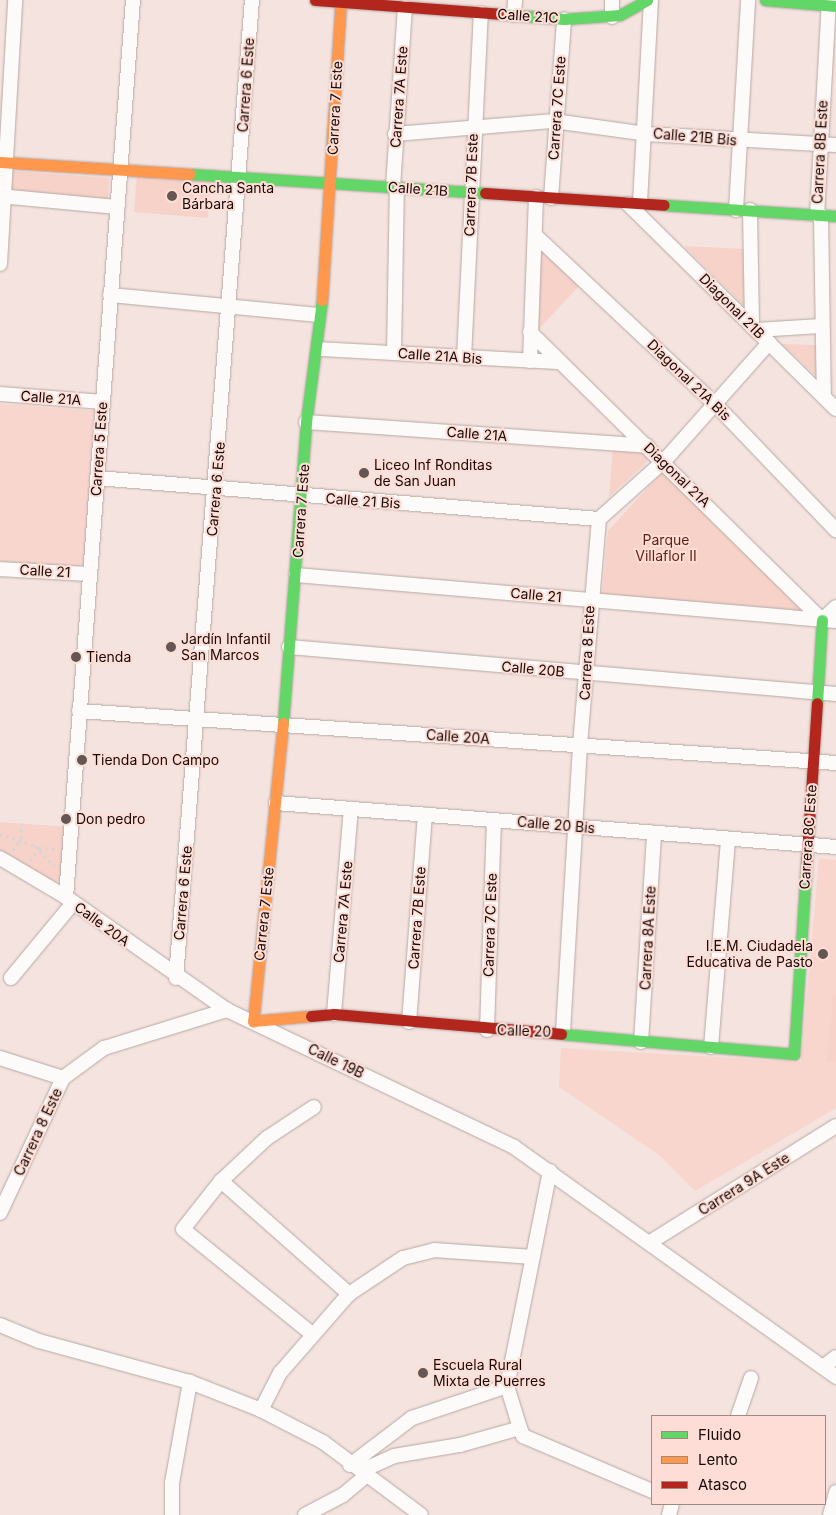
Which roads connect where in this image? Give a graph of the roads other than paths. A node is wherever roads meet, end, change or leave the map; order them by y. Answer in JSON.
{"nodes":[{"id":1,"x":15,"y":0,"type":"edge"},
{"id":2,"x":133,"y":0,"type":"edge"},
{"id":3,"x":252,"y":0,"type":"edge"},
{"id":4,"x":315,"y":0,"type":"edge"},
{"id":5,"x":515,"y":0,"type":"edge"},
{"id":6,"x":612,"y":0,"type":"edge"},
{"id":7,"x":647,"y":0,"type":"edge"},
{"id":8,"x":652,"y":0,"type":"edge"},
{"id":9,"x":748,"y":0,"type":"edge"},
{"id":10,"x":765,"y":0,"type":"edge"},
{"id":11,"x":341,"y":1,"type":"edge"},
{"id":12,"x":432,"y":4,"type":"edge"},
{"id":13,"x":831,"y":4,"type":"edge"},
{"id":14,"x":405,"y":7,"type":"junction"},
{"id":15,"x":481,"y":13,"type":"junction"},
{"id":16,"x":514,"y":15,"type":"junction"},
{"id":17,"x":612,"y":17,"type":"junction"},
{"id":18,"x":564,"y":19,"type":"junction"},
{"id":19,"x":554,"y":121,"type":"junction"},
{"id":20,"x":473,"y":127,"type":"junction"},
{"id":21,"x":395,"y":134,"type":"junction"},
{"id":22,"x":646,"y":134,"type":"junction"},
{"id":23,"x":741,"y":141,"type":"junction"},
{"id":24,"x":819,"y":144,"type":"junction"},
{"id":25,"x":836,"y":145,"type":"edge"},
{"id":26,"x":4,"y":162,"type":"edge"},
{"id":27,"x":120,"y":170,"type":"junction"},
{"id":28,"x":240,"y":178,"type":"junction"},
{"id":29,"x":330,"y":184,"type":"junction"},
{"id":30,"x":395,"y":188,"type":"junction"},
{"id":31,"x":470,"y":192,"type":"junction"},
{"id":32,"x":3,"y":196,"type":"edge"},
{"id":33,"x":536,"y":196,"type":"junction"},
{"id":34,"x":551,"y":198,"type":"junction"},
{"id":35,"x":634,"y":204,"type":"junction"},
{"id":36,"x":117,"y":207,"type":"junction"},
{"id":37,"x":736,"y":210,"type":"junction"},
{"id":38,"x":750,"y":210,"type":"junction"},
{"id":39,"x":819,"y":215,"type":"junction"},
{"id":40,"x":836,"y":216,"type":"edge"},
{"id":41,"x":536,"y":236,"type":"junction"},
{"id":42,"x":0,"y":264,"type":"edge"},
{"id":43,"x":110,"y":295,"type":"junction"},
{"id":44,"x":230,"y":305,"type":"junction"},
{"id":45,"x":319,"y":315,"type":"junction"},
{"id":46,"x":821,"y":326,"type":"junction"},
{"id":47,"x":754,"y":328,"type":"junction"},
{"id":48,"x":530,"y":332,"type":"junction"},
{"id":49,"x":769,"y":343,"type":"junction"},
{"id":50,"x":319,"y":349,"type":"junction"},
{"id":51,"x":394,"y":353,"type":"junction"},
{"id":52,"x":464,"y":358,"type":"junction"},
{"id":53,"x":530,"y":361,"type":"junction"},
{"id":54,"x":560,"y":362,"type":"junction"},
{"id":55,"x":0,"y":394,"type":"edge"},
{"id":56,"x":103,"y":402,"type":"junction"},
{"id":57,"x":831,"y":402,"type":"edge"},
{"id":58,"x":715,"y":404,"type":"junction"},
{"id":59,"x":306,"y":422,"type":"junction"},
{"id":60,"x":647,"y":446,"type":"junction"},
{"id":61,"x":665,"y":460,"type":"junction"},
{"id":62,"x":97,"y":478,"type":"junction"},
{"id":63,"x":216,"y":488,"type":"junction"},
{"id":64,"x":303,"y":496,"type":"junction"},
{"id":65,"x":599,"y":520,"type":"junction"},
{"id":66,"x":836,"y":530,"type":"edge"},
{"id":67,"x":0,"y":569,"type":"edge"},
{"id":68,"x":90,"y":574,"type":"junction"},
{"id":69,"x":296,"y":575,"type":"junction"},
{"id":70,"x":591,"y":599,"type":"junction"},
{"id":71,"x":836,"y":607,"type":"edge"},
{"id":72,"x":829,"y":621,"type":"edge"},
{"id":73,"x":289,"y":647,"type":"junction"},
{"id":74,"x":588,"y":674,"type":"junction"},
{"id":75,"x":818,"y":693,"type":"junction"},
{"id":76,"x":836,"y":694,"type":"edge"},
{"id":77,"x":80,"y":711,"type":"junction"},
{"id":78,"x":197,"y":719,"type":"junction"},
{"id":79,"x":283,"y":725,"type":"junction"},
{"id":80,"x":580,"y":745,"type":"junction"},
{"id":81,"x":813,"y":761,"type":"junction"},
{"id":82,"x":836,"y":762,"type":"edge"},
{"id":83,"x":276,"y":803,"type":"junction"},
{"id":84,"x":352,"y":809,"type":"junction"},
{"id":85,"x":425,"y":815,"type":"junction"},
{"id":86,"x":494,"y":820,"type":"junction"},
{"id":87,"x":575,"y":827,"type":"junction"},
{"id":88,"x":654,"y":833,"type":"junction"},
{"id":89,"x":728,"y":839,"type":"junction"},
{"id":90,"x":808,"y":845,"type":"junction"},
{"id":91,"x":836,"y":847,"type":"edge"},
{"id":92,"x":2,"y":863,"type":"edge"},
{"id":93,"x":69,"y":900,"type":"junction"},
{"id":94,"x":11,"y":978,"type":"dead end"},
{"id":95,"x":176,"y":978,"type":"junction"},
{"id":96,"x":228,"y":1010,"type":"junction"},
{"id":97,"x":334,"y":1014,"type":"junction"},
{"id":98,"x":254,"y":1021,"type":"junction"},
{"id":99,"x":409,"y":1022,"type":"junction"},
{"id":100,"x":487,"y":1030,"type":"junction"},
{"id":101,"x":563,"y":1032,"type":"junction"},
{"id":102,"x":641,"y":1042,"type":"junction"},
{"id":103,"x":711,"y":1047,"type":"junction"},
{"id":104,"x":794,"y":1054,"type":"joint"},
{"id":105,"x":0,"y":1058,"type":"edge"},
{"id":106,"x":63,"y":1078,"type":"junction"},
{"id":107,"x":314,"y":1107,"type":"dead end"},
{"id":108,"x":836,"y":1126,"type":"edge"},
{"id":109,"x":550,"y":1171,"type":"junction"},
{"id":110,"x":221,"y":1181,"type":"junction"},
{"id":111,"x":0,"y":1213,"type":"edge"},
{"id":112,"x":652,"y":1241,"type":"junction"},
{"id":113,"x":533,"y":1257,"type":"junction"},
{"id":114,"x":349,"y":1294,"type":"junction"},
{"id":115,"x":0,"y":1325,"type":"edge"},
{"id":116,"x":312,"y":1334,"type":"junction"},
{"id":117,"x":836,"y":1357,"type":"edge"},
{"id":118,"x":823,"y":1367,"type":"junction"},
{"id":119,"x":836,"y":1377,"type":"edge"},
{"id":120,"x":752,"y":1378,"type":"dead end"},
{"id":121,"x":190,"y":1382,"type":"junction"},
{"id":122,"x":507,"y":1386,"type":"junction"},
{"id":123,"x":261,"y":1410,"type":"junction"},
{"id":124,"x":738,"y":1415,"type":"edge"},
{"id":125,"x":520,"y":1428,"type":"junction"},
{"id":126,"x":360,"y":1470,"type":"junction"},
{"id":127,"x":651,"y":1491,"type":"edge"},
{"id":128,"x":836,"y":1492,"type":"edge"},
{"id":129,"x":172,"y":1515,"type":"edge"},
{"id":130,"x":305,"y":1515,"type":"edge"},
{"id":131,"x":421,"y":1515,"type":"edge"},
{"id":132,"x":830,"y":1515,"type":"edge"}],
"edges":[{"from":1,"to":26,"type":"street"},
{"from":2,"to":27,"type":"street","name":"Carrera 5 Este"},
{"from":3,"to":28,"type":"street","name":"Carrera 6 Este"},
{"from":4,"to":11,"type":"street","name":"Calle 21C"},
{"from":5,"to":16,"type":"street"},
{"from":6,"to":17,"type":"street"},
{"from":7,"to":17,"type":"street","name":"Calle 21C"},
{"from":8,"to":22,"type":"street"},
{"from":9,"to":23,"type":"street"},
{"from":10,"to":13,"type":"street"},
{"from":11,"to":14,"type":"street","name":"Calle 21C"},
{"from":11,"to":29,"type":"street","name":"Carrera 7 Este"},
{"from":12,"to":14,"type":"street","name":"Calle 21C"},
{"from":12,"to":15,"type":"street","name":"Calle 21C"},
{"from":13,"to":24,"type":"street","name":"Carrera 8B Este"},
{"from":14,"to":21,"type":"street","name":"Carrera 7A Este"},
{"from":15,"to":16,"type":"street","name":"Calle 21C"},
{"from":15,"to":20,"type":"street","name":"Carrera 7B Este"},
{"from":16,"to":18,"type":"street","name":"Calle 21C"},
{"from":17,"to":18,"type":"street","name":"Calle 21C"},
{"from":18,"to":19,"type":"street","name":"Carrera 7C Este"},
{"from":19,"to":20,"type":"street","name":"Calle 21B Bis"},
{"from":19,"to":22,"type":"street","name":"Calle 21B Bis"},
{"from":19,"to":34,"type":"street","name":"Carrera 7C Este"},
{"from":20,"to":21,"type":"street","name":"Calle 21B Bis"},
{"from":20,"to":31,"type":"street","name":"Carrera 7B Este"},
{"from":21,"to":30,"type":"street","name":"Carrera 7A Este"},
{"from":22,"to":23,"type":"street","name":"Calle 21B Bis"},
{"from":22,"to":35,"type":"street"},
{"from":23,"to":24,"type":"street","name":"Calle 21B Bis"},
{"from":23,"to":37,"type":"street"},
{"from":24,"to":25,"type":"street","name":"Calle 21B Bis"},
{"from":24,"to":39,"type":"street","name":"Carrera 8B Este"},
{"from":26,"to":27,"type":"street","name":"Calle 21B"},
{"from":26,"to":32,"type":"street"},
{"from":27,"to":28,"type":"street","name":"Calle 21B"},
{"from":27,"to":36,"type":"street","name":"Carrera 5 Este"},
{"from":28,"to":29,"type":"street","name":"Calle 21B"},
{"from":28,"to":44,"type":"street","name":"Carrera 6 Este"},
{"from":29,"to":30,"type":"street","name":"Calle 21B"},
{"from":29,"to":45,"type":"street","name":"Carrera 7 Este"},
{"from":30,"to":31,"type":"street","name":"Calle 21B"},
{"from":30,"to":51,"type":"street","name":"Carrera 7A Este"},
{"from":31,"to":33,"type":"street","name":"Calle 21B"},
{"from":31,"to":52,"type":"street","name":"Carrera 7B Este"},
{"from":32,"to":36,"type":"street"},
{"from":32,"to":42,"type":"street"},
{"from":33,"to":34,"type":"street","name":"Calle 21B"},
{"from":33,"to":41,"type":"street"},
{"from":34,"to":35,"type":"street","name":"Calle 21B"},
{"from":35,"to":37,"type":"street","name":"Calle 21B"},
{"from":35,"to":47,"type":"street","name":"Diagonal 21B"},
{"from":36,"to":43,"type":"street","name":"Carrera 5 Este"},
{"from":37,"to":38,"type":"street","name":"Calle 21B"},
{"from":38,"to":39,"type":"street","name":"Calle 21B"},
{"from":38,"to":47,"type":"street"},
{"from":39,"to":40,"type":"street","name":"Calle 21B"},
{"from":39,"to":46,"type":"street","name":"Carrera 8B Este"},
{"from":41,"to":48,"type":"street"},
{"from":41,"to":58,"type":"street","name":"Diagonal 21A Bis"},
{"from":43,"to":44,"type":"street"},
{"from":43,"to":56,"type":"street","name":"Carrera 5 Este"},
{"from":44,"to":45,"type":"street"},
{"from":44,"to":63,"type":"street","name":"Carrera 6 Este"},
{"from":45,"to":50,"type":"street","name":"Carrera 7 Este"},
{"from":46,"to":47,"type":"street"},
{"from":46,"to":57,"type":"street","name":"Carrera 8B Este"},
{"from":47,"to":49,"type":"street","name":"Diagonal 21B"},
{"from":48,"to":53,"type":"street"},
{"from":48,"to":54,"type":"street","name":"Diagonal 21A"},
{"from":49,"to":57,"type":"street","name":"Diagonal 21B"},
{"from":49,"to":58,"type":"street"},
{"from":50,"to":51,"type":"street","name":"Calle 21A Bis"},
{"from":50,"to":59,"type":"street","name":"Carrera 7 Este"},
{"from":51,"to":52,"type":"street","name":"Calle 21A Bis"},
{"from":52,"to":53,"type":"street","name":"Calle 21A Bis"},
{"from":53,"to":54,"type":"street","name":"Calle 21A Bis"},
{"from":54,"to":60,"type":"street","name":"Diagonal 21A"},
{"from":55,"to":56,"type":"street","name":"Calle 21A"},
{"from":56,"to":62,"type":"street","name":"Carrera 5 Este"},
{"from":58,"to":61,"type":"street"},
{"from":58,"to":66,"type":"street","name":"Diagonal 21A Bis"},
{"from":59,"to":60,"type":"street","name":"Calle 21A"},
{"from":59,"to":64,"type":"street","name":"Carrera 7 Este"},
{"from":60,"to":61,"type":"street","name":"Diagonal 21A"},
{"from":61,"to":65,"type":"street"},
{"from":61,"to":72,"type":"street","name":"Diagonal 21A"},
{"from":62,"to":63,"type":"street","name":"Calle 21 Bis"},
{"from":62,"to":68,"type":"street","name":"Carrera 5 Este"},
{"from":63,"to":64,"type":"street","name":"Calle 21 Bis"},
{"from":63,"to":78,"type":"street","name":"Carrera 6 Este"},
{"from":64,"to":65,"type":"street","name":"Calle 21 Bis"},
{"from":64,"to":69,"type":"street","name":"Carrera 7 Este"},
{"from":65,"to":70,"type":"street","name":"Carrera 8 Este"},
{"from":67,"to":68,"type":"street","name":"Calle 21"},
{"from":68,"to":77,"type":"street","name":"Carrera 5 Este"},
{"from":69,"to":70,"type":"street","name":"Calle 21"},
{"from":69,"to":73,"type":"street","name":"Carrera 7 Este"},
{"from":70,"to":72,"type":"street","name":"Calle 21"},
{"from":70,"to":74,"type":"street","name":"Carrera 8 Este"},
{"from":71,"to":72,"type":"street"},
{"from":72,"to":75,"type":"street","name":"Carrera 8C Este"},
{"from":73,"to":74,"type":"street","name":"Calle 20B"},
{"from":73,"to":79,"type":"street","name":"Carrera 7 Este"},
{"from":74,"to":75,"type":"street","name":"Calle 20B"},
{"from":74,"to":80,"type":"street","name":"Carrera 8 Este"},
{"from":75,"to":76,"type":"street","name":"Calle 20B"},
{"from":75,"to":81,"type":"street","name":"Carrera 8C Este"},
{"from":77,"to":78,"type":"street","name":"Calle 20A"},
{"from":77,"to":93,"type":"street","name":"Carrera 5 Este"},
{"from":78,"to":79,"type":"street","name":"Calle 20A"},
{"from":78,"to":95,"type":"street","name":"Carrera 6 Este"},
{"from":79,"to":80,"type":"street","name":"Calle 20A"},
{"from":79,"to":83,"type":"street","name":"Carrera 7 Este"},
{"from":80,"to":81,"type":"street","name":"Calle 20A"},
{"from":80,"to":87,"type":"street","name":"Carrera 8 Este"},
{"from":81,"to":82,"type":"street","name":"Calle 20A"},
{"from":81,"to":90,"type":"street","name":"Carrera 8C Este"},
{"from":83,"to":84,"type":"street","name":"Calle 20 Bis"},
{"from":83,"to":98,"type":"street","name":"Carrera 7 Este"},
{"from":84,"to":85,"type":"street","name":"Calle 20 Bis"},
{"from":84,"to":97,"type":"street","name":"Carrera 7A Este"},
{"from":85,"to":86,"type":"street","name":"Calle 20 Bis"},
{"from":85,"to":99,"type":"street","name":"Carrera 7B Este"},
{"from":86,"to":87,"type":"street","name":"Calle 20 Bis"},
{"from":86,"to":100,"type":"street","name":"Carrera 7C Este"},
{"from":87,"to":88,"type":"street","name":"Calle 20 Bis"},
{"from":87,"to":101,"type":"street","name":"Carrera 8 Este"},
{"from":88,"to":89,"type":"street","name":"Calle 20 Bis"},
{"from":88,"to":102,"type":"street","name":"Carrera 8A Este"},
{"from":89,"to":90,"type":"street","name":"Calle 20 Bis"},
{"from":89,"to":103,"type":"street"},
{"from":90,"to":91,"type":"street","name":"Calle 20 Bis"},
{"from":90,"to":104,"type":"street","name":"Carrera 8C Este"},
{"from":92,"to":93,"type":"street","name":"Calle 20A"},
{"from":93,"to":94,"type":"street"},
{"from":93,"to":95,"type":"street","name":"Calle 20A"},
{"from":95,"to":96,"type":"street","name":"Calle 20A"},
{"from":96,"to":98,"type":"street","name":"Calle 19B"},
{"from":96,"to":106,"type":"street"},
{"from":97,"to":98,"type":"street","name":"Calle 20"},
{"from":97,"to":99,"type":"street","name":"Calle 20"},
{"from":98,"to":109,"type":"street","name":"Calle 19B"},
{"from":99,"to":100,"type":"street","name":"Calle 20"},
{"from":100,"to":101,"type":"street","name":"Calle 20"},
{"from":101,"to":102,"type":"street","name":"Calle 20"},
{"from":102,"to":103,"type":"street","name":"Calle 20"},
{"from":103,"to":104,"type":"street","name":"Calle 20"},
{"from":105,"to":106,"type":"street"},
{"from":106,"to":111,"type":"street","name":"Carrera 8 Este"},
{"from":107,"to":110,"type":"street"},
{"from":108,"to":112,"type":"street","name":"Carrera 9A Este"},
{"from":109,"to":112,"type":"street","name":"Calle 19B"},
{"from":109,"to":113,"type":"street"},
{"from":110,"to":114,"type":"street"},
{"from":110,"to":116,"type":"street"},
{"from":112,"to":118,"type":"street","name":"Calle 19B"},
{"from":113,"to":114,"type":"street"},
{"from":113,"to":122,"type":"street"},
{"from":114,"to":116,"type":"street"},
{"from":115,"to":121,"type":"street"},
{"from":116,"to":123,"type":"street"},
{"from":117,"to":118,"type":"street"},
{"from":118,"to":119,"type":"street","name":"Calle 19B"},
{"from":120,"to":124,"type":"street"},
{"from":121,"to":123,"type":"street"},
{"from":121,"to":129,"type":"street"},
{"from":122,"to":125,"type":"street"},
{"from":122,"to":126,"type":"street"},
{"from":123,"to":126,"type":"street"},
{"from":125,"to":126,"type":"street"},
{"from":125,"to":127,"type":"street"},
{"from":126,"to":130,"type":"street"},
{"from":126,"to":131,"type":"street"},
{"from":128,"to":132,"type":"street"}]}
